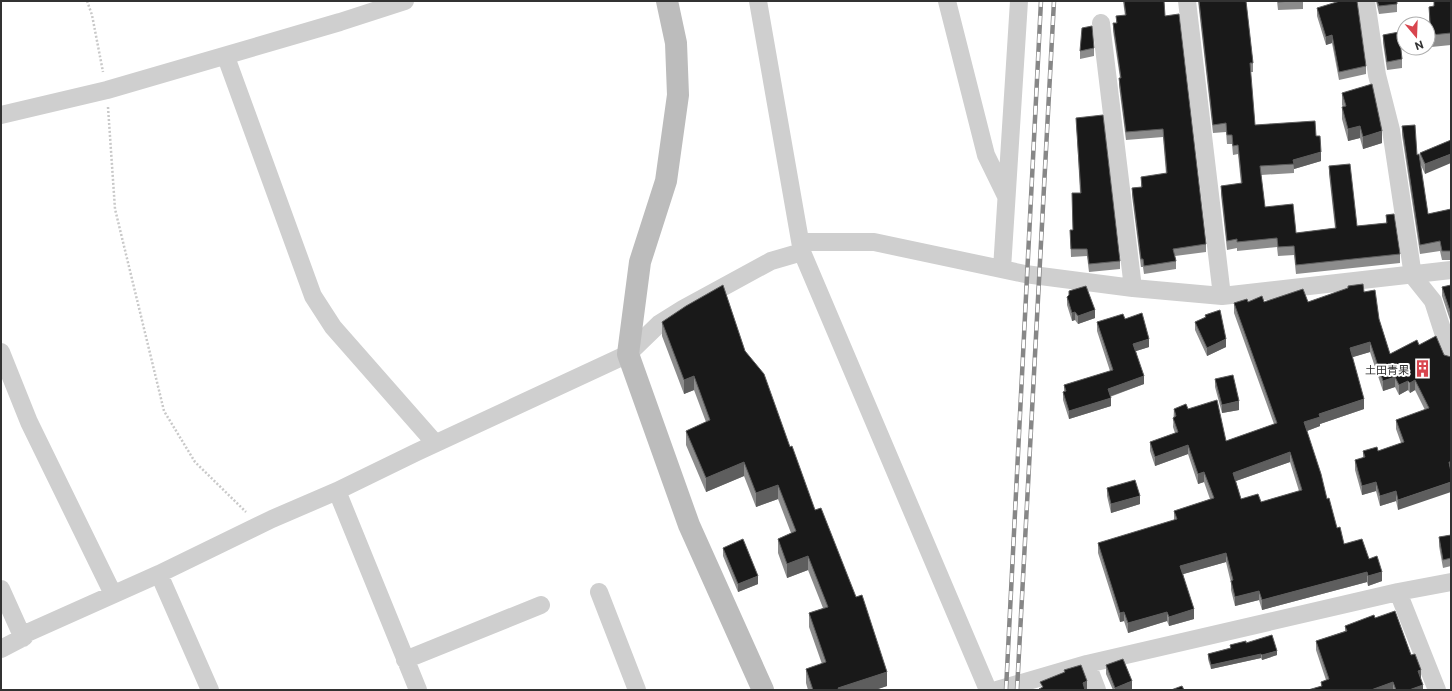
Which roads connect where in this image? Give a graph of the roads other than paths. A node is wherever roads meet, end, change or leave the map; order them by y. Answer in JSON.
{"nodes":[{"id":1,"x":405,"y":1,"type":"edge"},
{"id":2,"x":667,"y":1,"type":"edge"},
{"id":3,"x":758,"y":1,"type":"edge"},
{"id":4,"x":947,"y":1,"type":"edge"},
{"id":5,"x":1019,"y":1,"type":"edge"},
{"id":6,"x":1187,"y":1,"type":"edge"},
{"id":7,"x":1366,"y":1,"type":"edge"},
{"id":8,"x":1101,"y":23,"type":"dead end"},
{"id":9,"x":226,"y":57,"type":"junction"},
{"id":10,"x":1,"y":115,"type":"edge"},
{"id":11,"x":1007,"y":196,"type":"junction"},
{"id":12,"x":802,"y":247,"type":"junction"},
{"id":13,"x":1002,"y":269,"type":"junction"},
{"id":14,"x":1451,"y":270,"type":"edge"},
{"id":15,"x":1413,"y":276,"type":"junction"},
{"id":16,"x":1133,"y":288,"type":"junction"},
{"id":17,"x":1222,"y":296,"type":"junction"},
{"id":18,"x":1,"y":352,"type":"edge"},
{"id":19,"x":628,"y":354,"type":"junction"},
{"id":20,"x":1451,"y":357,"type":"edge"},
{"id":21,"x":435,"y":444,"type":"junction"},
{"id":22,"x":337,"y":491,"type":"junction"},
{"id":23,"x":159,"y":574,"type":"junction"},
{"id":24,"x":1451,"y":582,"type":"edge"},
{"id":25,"x":1,"y":589,"type":"edge"},
{"id":26,"x":599,"y":592,"type":"dead end"},
{"id":27,"x":1398,"y":592,"type":"junction"},
{"id":28,"x":113,"y":594,"type":"junction"},
{"id":29,"x":541,"y":605,"type":"dead end"},
{"id":30,"x":23,"y":638,"type":"junction"},
{"id":31,"x":1,"y":649,"type":"edge"},
{"id":32,"x":405,"y":660,"type":"junction"},
{"id":33,"x":1087,"y":664,"type":"junction"},
{"id":34,"x":210,"y":690,"type":"edge"},
{"id":35,"x":418,"y":690,"type":"edge"},
{"id":36,"x":636,"y":690,"type":"edge"},
{"id":37,"x":763,"y":690,"type":"edge"},
{"id":38,"x":988,"y":690,"type":"edge"},
{"id":39,"x":997,"y":690,"type":"edge"},
{"id":40,"x":1097,"y":690,"type":"edge"},
{"id":41,"x":1437,"y":690,"type":"edge"}],
"edges":[{"from":1,"to":9,"type":"street"},
{"from":2,"to":19,"type":"street"},
{"from":3,"to":12,"type":"street"},
{"from":4,"to":11,"type":"street"},
{"from":5,"to":11,"type":"street"},
{"from":6,"to":17,"type":"street"},
{"from":7,"to":15,"type":"street"},
{"from":8,"to":16,"type":"street"},
{"from":9,"to":10,"type":"street"},
{"from":9,"to":21,"type":"street"},
{"from":11,"to":13,"type":"street"},
{"from":12,"to":13,"type":"street"},
{"from":12,"to":19,"type":"street"},
{"from":12,"to":38,"type":"street"},
{"from":13,"to":16,"type":"street"},
{"from":14,"to":15,"type":"street"},
{"from":15,"to":17,"type":"street"},
{"from":15,"to":20,"type":"street"},
{"from":16,"to":17,"type":"street"},
{"from":18,"to":28,"type":"street"},
{"from":19,"to":21,"type":"street"},
{"from":19,"to":37,"type":"street"},
{"from":21,"to":22,"type":"street"},
{"from":22,"to":23,"type":"street"},
{"from":22,"to":32,"type":"street"},
{"from":23,"to":28,"type":"street"},
{"from":23,"to":34,"type":"street"},
{"from":24,"to":27,"type":"street"},
{"from":25,"to":30,"type":"street"},
{"from":26,"to":36,"type":"street"},
{"from":27,"to":33,"type":"street"},
{"from":27,"to":41,"type":"street"},
{"from":28,"to":30,"type":"street"},
{"from":29,"to":32,"type":"street"},
{"from":30,"to":31,"type":"street"},
{"from":32,"to":35,"type":"street"},
{"from":33,"to":39,"type":"street"},
{"from":33,"to":40,"type":"street"}]}
